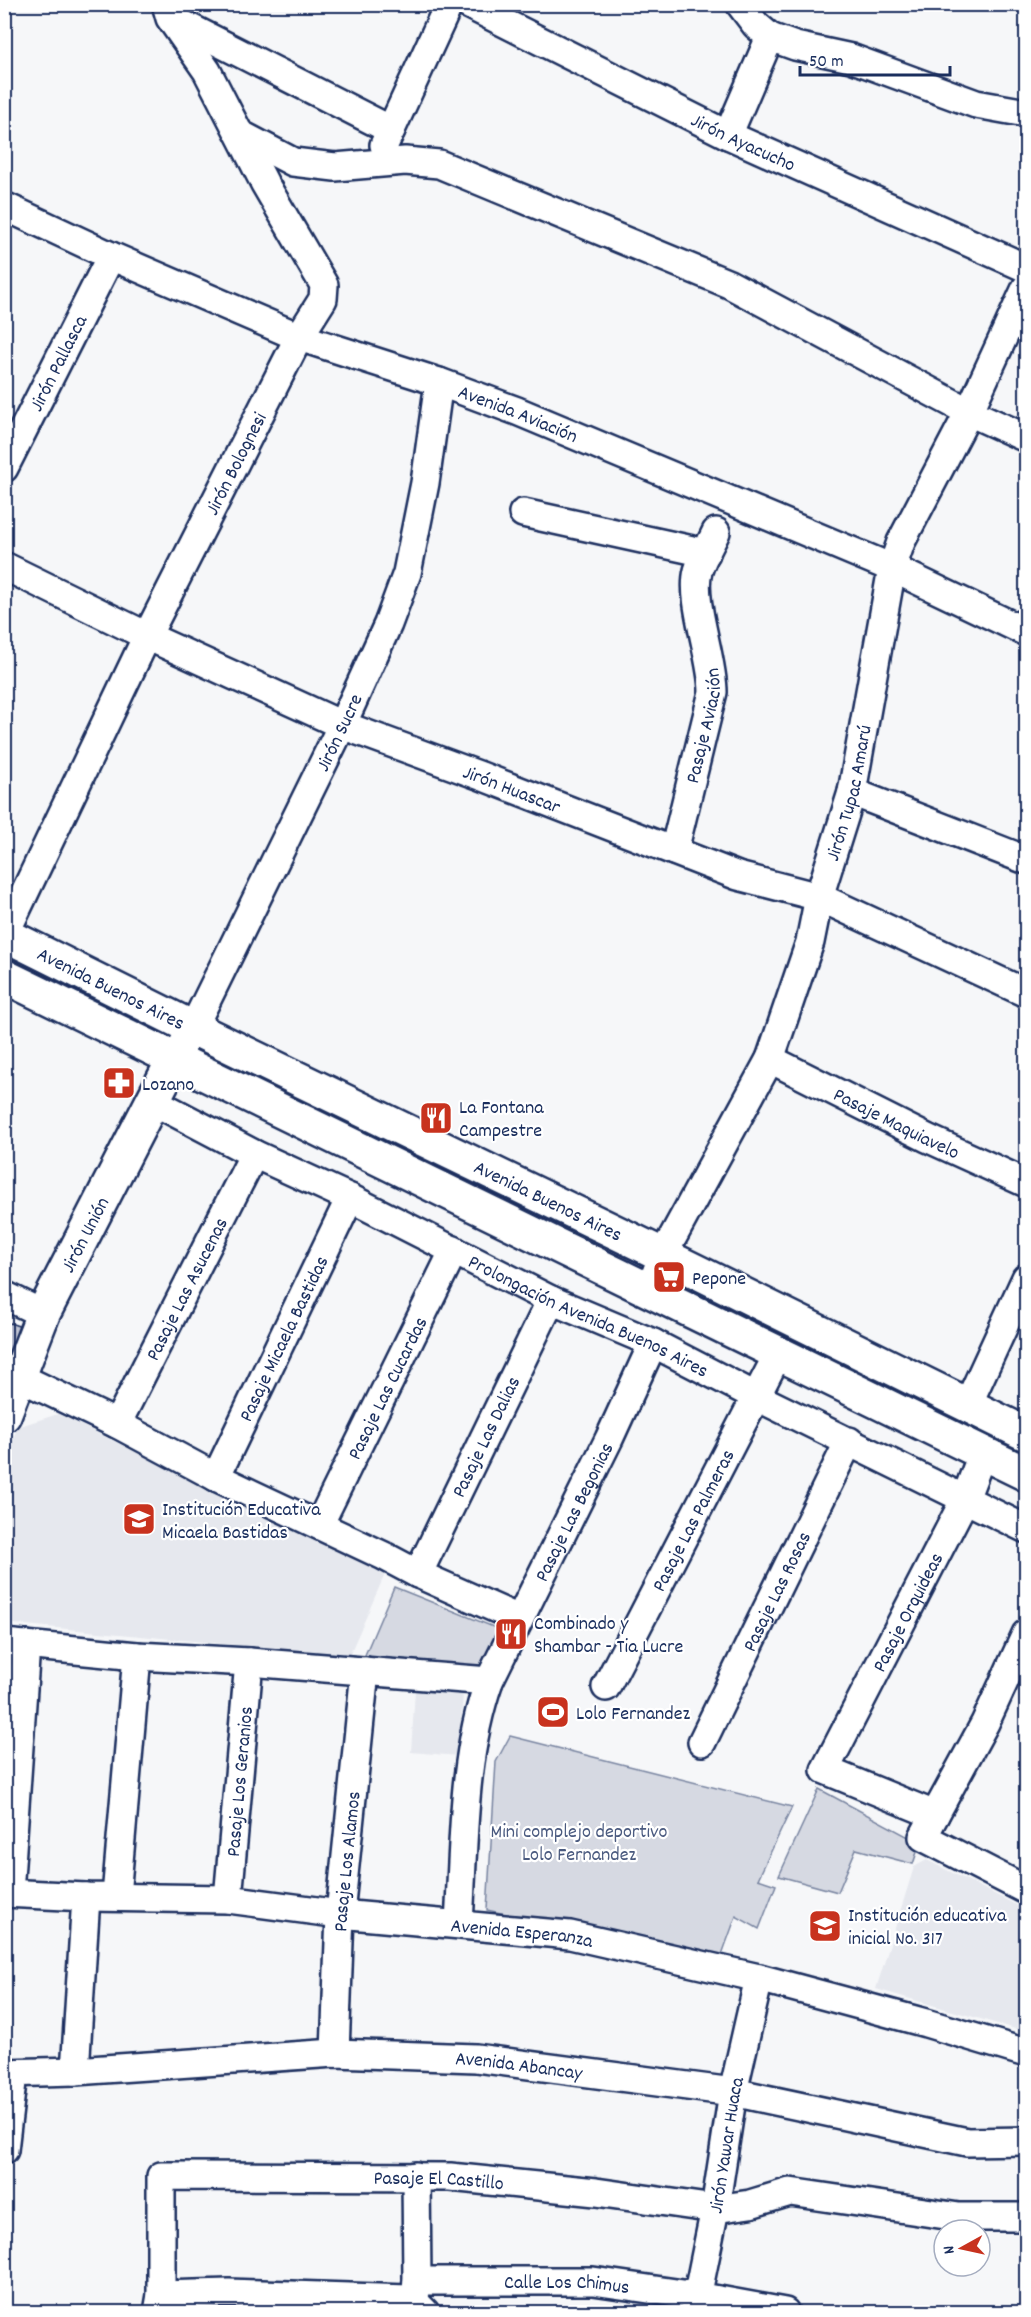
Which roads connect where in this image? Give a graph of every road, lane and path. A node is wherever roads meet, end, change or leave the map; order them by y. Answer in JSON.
{"nodes":[{"id":1,"x":449,"y":4,"type":"edge"},
{"id":2,"x":466,"y":4,"type":"edge"},
{"id":3,"x":740,"y":4,"type":"edge"},
{"id":4,"x":168,"y":11,"type":"edge"},
{"id":5,"x":770,"y":37,"type":"junction"},
{"id":6,"x":1026,"y":113,"type":"edge"},
{"id":7,"x":391,"y":130,"type":"junction"},
{"id":8,"x":240,"y":134,"type":"junction"},
{"id":9,"x":728,"y":135,"type":"junction"},
{"id":10,"x":377,"y":163,"type":"junction"},
{"id":11,"x":4,"y":206,"type":"edge"},
{"id":12,"x":111,"y":256,"type":"junction"},
{"id":13,"x":1026,"y":268,"type":"edge"},
{"id":14,"x":1026,"y":288,"type":"edge"},
{"id":15,"x":298,"y":338,"type":"junction"},
{"id":16,"x":438,"y":382,"type":"junction"},
{"id":17,"x":969,"y":412,"type":"junction"},
{"id":18,"x":1026,"y":438,"type":"edge"},
{"id":19,"x":4,"y":468,"type":"edge"},
{"id":20,"x":523,"y":513,"type":"dead end"},
{"id":21,"x":4,"y":566,"type":"edge"},
{"id":22,"x":892,"y":568,"type":"junction"},
{"id":23,"x":1026,"y":632,"type":"edge"},
{"id":24,"x":147,"y":636,"type":"junction"},
{"id":25,"x":342,"y":724,"type":"junction"},
{"id":26,"x":852,"y":792,"type":"junction"},
{"id":27,"x":674,"y":851,"type":"junction"},
{"id":28,"x":1026,"y":860,"type":"edge"},
{"id":29,"x":819,"y":897,"type":"junction"},
{"id":30,"x":5,"y":934,"type":"edge"},
{"id":31,"x":4,"y":976,"type":"edge"},
{"id":32,"x":1026,"y":993,"type":"edge"},
{"id":33,"x":193,"y":1028,"type":"junction"},
{"id":34,"x":174,"y":1059,"type":"junction"},
{"id":35,"x":770,"y":1059,"type":"junction"},
{"id":36,"x":151,"y":1100,"type":"junction"},
{"id":37,"x":254,"y":1154,"type":"junction"},
{"id":38,"x":1026,"y":1183,"type":"edge"},
{"id":39,"x":350,"y":1198,"type":"junction"},
{"id":40,"x":454,"y":1250,"type":"junction"},
{"id":41,"x":663,"y":1255,"type":"junction"},
{"id":42,"x":1026,"y":1278,"type":"edge"},
{"id":43,"x":649,"y":1291,"type":"junction"},
{"id":44,"x":4,"y":1295,"type":"edge"},
{"id":45,"x":552,"y":1300,"type":"junction"},
{"id":46,"x":43,"y":1314,"type":"junction"},
{"id":47,"x":653,"y":1343,"type":"junction"},
{"id":48,"x":778,"y":1354,"type":"junction"},
{"id":49,"x":19,"y":1377,"type":"junction"},
{"id":50,"x":757,"y":1397,"type":"junction"},
{"id":51,"x":968,"y":1404,"type":"junction"},
{"id":52,"x":4,"y":1415,"type":"edge"},
{"id":53,"x":117,"y":1424,"type":"junction"},
{"id":54,"x":1026,"y":1434,"type":"edge"},
{"id":55,"x":849,"y":1441,"type":"junction"},
{"id":56,"x":984,"y":1452,"type":"junction"},
{"id":57,"x":1026,"y":1474,"type":"edge"},
{"id":58,"x":216,"y":1476,"type":"junction"},
{"id":59,"x":964,"y":1499,"type":"junction"},
{"id":60,"x":319,"y":1526,"type":"junction"},
{"id":61,"x":1026,"y":1529,"type":"edge"},
{"id":62,"x":418,"y":1574,"type":"junction"},
{"id":63,"x":519,"y":1619,"type":"junction"},
{"id":64,"x":1026,"y":1634,"type":"edge"},
{"id":65,"x":15,"y":1644,"type":"edge"},
{"id":66,"x":137,"y":1656,"type":"junction"},
{"id":67,"x":249,"y":1662,"type":"junction"},
{"id":68,"x":365,"y":1671,"type":"junction"},
{"id":69,"x":489,"y":1681,"type":"junction"},
{"id":70,"x":606,"y":1687,"type":"dead end"},
{"id":71,"x":702,"y":1742,"type":"dead end"},
{"id":72,"x":929,"y":1826,"type":"junction"},
{"id":73,"x":1026,"y":1888,"type":"edge"},
{"id":74,"x":7,"y":1893,"type":"edge"},
{"id":75,"x":116,"y":1896,"type":"junction"},
{"id":76,"x":86,"y":1897,"type":"junction"},
{"id":77,"x":228,"y":1899,"type":"junction"},
{"id":78,"x":340,"y":1914,"type":"junction"},
{"id":79,"x":459,"y":1923,"type":"junction"},
{"id":80,"x":759,"y":1978,"type":"junction"},
{"id":81,"x":335,"y":2053,"type":"junction"},
{"id":82,"x":1026,"y":2053,"type":"edge"},
{"id":83,"x":75,"y":2070,"type":"junction"},
{"id":84,"x":9,"y":2073,"type":"edge"},
{"id":85,"x":732,"y":2092,"type":"junction"},
{"id":86,"x":1026,"y":2141,"type":"edge"},
{"id":87,"x":4,"y":2150,"type":"edge"},
{"id":88,"x":416,"y":2176,"type":"junction"},
{"id":89,"x":716,"y":2209,"type":"junction"},
{"id":90,"x":1026,"y":2217,"type":"edge"},
{"id":91,"x":419,"y":2299,"type":"edge"},
{"id":92,"x":159,"y":2304,"type":"edge"},
{"id":93,"x":695,"y":2304,"type":"edge"},
{"id":94,"x":785,"y":2313,"type":"edge"}],
"edges":[{"from":1,"to":7,"type":"street"},
{"from":2,"to":9,"type":"street","name":"Jirón Ayacucho"},
{"from":3,"to":5,"type":"street"},
{"from":4,"to":7,"type":"street"},
{"from":4,"to":8,"type":"street","name":"Jirón Bolognesi"},
{"from":5,"to":6,"type":"street"},
{"from":5,"to":9,"type":"street"},
{"from":7,"to":10,"type":"street"},
{"from":8,"to":10,"type":"street"},
{"from":8,"to":15,"type":"street","name":"Jirón Bolognesi"},
{"from":9,"to":13,"type":"street","name":"Jirón Ayacucho"},
{"from":10,"to":17,"type":"street"},
{"from":11,"to":12,"type":"street","name":"Avenida Aviación"},
{"from":12,"to":15,"type":"street","name":"Avenida Aviación"},
{"from":12,"to":19,"type":"street","name":"Jirón Pallasca"},
{"from":14,"to":17,"type":"street","name":"Jirón Tupac Amarú"},
{"from":15,"to":16,"type":"street","name":"Avenida Aviación"},
{"from":15,"to":24,"type":"street","name":"Jirón Bolognesi"},
{"from":16,"to":22,"type":"street","name":"Avenida Aviación"},
{"from":16,"to":25,"type":"street","name":"Jirón Sucre"},
{"from":17,"to":18,"type":"street"},
{"from":17,"to":22,"type":"street","name":"Jirón Tupac Amarú"},
{"from":20,"to":27,"type":"street","name":"Pasaje Aviación"},
{"from":21,"to":24,"type":"street","name":"Jirón Huascar"},
{"from":22,"to":23,"type":"street","name":"Avenida Aviación"},
{"from":22,"to":26,"type":"street","name":"Jirón Tupac Amarú"},
{"from":24,"to":25,"type":"street","name":"Jirón Huascar"},
{"from":24,"to":30,"type":"street","name":"Jirón Bolognesi"},
{"from":25,"to":27,"type":"street","name":"Jirón Huascar"},
{"from":25,"to":33,"type":"street","name":"Jirón Sucre"},
{"from":26,"to":28,"type":"street"},
{"from":26,"to":29,"type":"street","name":"Jirón Tupac Amarú"},
{"from":27,"to":29,"type":"street","name":"Jirón Huascar"},
{"from":29,"to":32,"type":"street","name":"Jirón Huascar"},
{"from":29,"to":35,"type":"street","name":"Jirón Tupac Amarú"},
{"from":30,"to":33,"type":"main road","name":"Avenida Buenos Aires"},
{"from":31,"to":34,"type":"main road","name":"Avenida Buenos Aires"},
{"from":33,"to":34,"type":"street","name":"Jirón Sucre"},
{"from":33,"to":41,"type":"main road","name":"Avenida Buenos Aires"},
{"from":34,"to":36,"type":"main road","name":"Jirón Unión"},
{"from":34,"to":43,"type":"main road","name":"Avenida Buenos Aires"},
{"from":35,"to":38,"type":"street","name":"Pasaje Maquiavelo"},
{"from":35,"to":41,"type":"street","name":"Jirón Tupac Amarú"},
{"from":36,"to":37,"type":"street","name":"Prolongación Avenida Buenos Aires"},
{"from":36,"to":46,"type":"main road","name":"Jirón Unión"},
{"from":37,"to":39,"type":"street","name":"Prolongación Avenida Buenos Aires"},
{"from":37,"to":53,"type":"street","name":"Pasaje Las Asucenas"},
{"from":39,"to":40,"type":"street","name":"Prolongación Avenida Buenos Aires"},
{"from":39,"to":58,"type":"street","name":"Pasaje Micaela Bastidas"},
{"from":40,"to":45,"type":"street","name":"Prolongación Avenida Buenos Aires"},
{"from":40,"to":60,"type":"street","name":"Pasaje Las Cucardas"},
{"from":41,"to":43,"type":"street","name":"Jirón Tupac Amarú"},
{"from":41,"to":51,"type":"main road","name":"Avenida Buenos Aires"},
{"from":42,"to":51,"type":"street"},
{"from":43,"to":48,"type":"main road","name":"Avenida Buenos Aires"},
{"from":44,"to":46,"type":"street"},
{"from":45,"to":47,"type":"street","name":"Prolongación Avenida Buenos Aires"},
{"from":45,"to":62,"type":"street","name":"Pasaje Las Dalias"},
{"from":46,"to":49,"type":"main road","name":"Jirón Unión"},
{"from":47,"to":50,"type":"street","name":"Prolongación Avenida Buenos Aires"},
{"from":47,"to":63,"type":"street","name":"Pasaje Las Begonias"},
{"from":48,"to":50,"type":"street","name":"Pasaje Las Palmeras"},
{"from":48,"to":56,"type":"main road","name":"Avenida Buenos Aires"},
{"from":49,"to":52,"type":"main road","name":"Jirón Unión"},
{"from":49,"to":53,"type":"street"},
{"from":50,"to":55,"type":"street","name":"Prolongación Avenida Buenos Aires"},
{"from":50,"to":70,"type":"street","name":"Pasaje Las Palmeras"},
{"from":51,"to":54,"type":"main road","name":"Avenida Buenos Aires"},
{"from":53,"to":58,"type":"street"},
{"from":55,"to":59,"type":"street","name":"Prolongación Avenida Buenos Aires"},
{"from":55,"to":71,"type":"street","name":"Pasaje Las Rosas"},
{"from":56,"to":57,"type":"main road","name":"Avenida Buenos Aires"},
{"from":56,"to":59,"type":"street","name":"Pasaje Orquideas"},
{"from":58,"to":60,"type":"street"},
{"from":59,"to":61,"type":"street","name":"Prolongación Avenida Buenos Aires"},
{"from":59,"to":72,"type":"street","name":"Pasaje Orquideas"},
{"from":60,"to":62,"type":"street"},
{"from":62,"to":63,"type":"street"},
{"from":63,"to":69,"type":"street","name":"Pasaje Las Begonias"},
{"from":64,"to":72,"type":"street"},
{"from":65,"to":66,"type":"street"},
{"from":65,"to":74,"type":"street"},
{"from":66,"to":67,"type":"street"},
{"from":66,"to":75,"type":"street"},
{"from":67,"to":68,"type":"street"},
{"from":67,"to":77,"type":"street","name":"Pasaje Los Geranios"},
{"from":68,"to":69,"type":"street"},
{"from":68,"to":78,"type":"street","name":"Pasaje Los Alamos"},
{"from":69,"to":79,"type":"street","name":"Pasaje Las Begonias"},
{"from":72,"to":73,"type":"street"},
{"from":74,"to":76,"type":"street","name":"Avenida Esperanza"},
{"from":75,"to":76,"type":"street","name":"Avenida Esperanza"},
{"from":75,"to":77,"type":"street","name":"Avenida Esperanza"},
{"from":76,"to":83,"type":"street"},
{"from":77,"to":78,"type":"street","name":"Avenida Esperanza"},
{"from":78,"to":79,"type":"street","name":"Avenida Esperanza"},
{"from":78,"to":81,"type":"street","name":"Pasaje Los Alamos"},
{"from":79,"to":80,"type":"street","name":"Avenida Esperanza"},
{"from":80,"to":82,"type":"street","name":"Avenida Esperanza"},
{"from":80,"to":85,"type":"street","name":"Jirón Yawar Huaca"},
{"from":81,"to":83,"type":"street","name":"Avenida Abancay"},
{"from":81,"to":85,"type":"street","name":"Avenida Abancay"},
{"from":83,"to":84,"type":"street","name":"Avenida Abancay"},
{"from":84,"to":87,"type":"street"},
{"from":85,"to":86,"type":"street","name":"Avenida Abancay"},
{"from":85,"to":89,"type":"street","name":"Jirón Yawar Huaca"},
{"from":88,"to":89,"type":"street","name":"Pasaje El Castillo"},
{"from":88,"to":91,"type":"street"},
{"from":88,"to":92,"type":"street","name":"Pasaje El Castillo"},
{"from":89,"to":90,"type":"street","name":"Pasaje El Castillo"},
{"from":89,"to":93,"type":"street","name":"Jirón Yawar Huaca"},
{"from":91,"to":92,"type":"street","name":"Calle Los Chimus"},
{"from":91,"to":93,"type":"street","name":"Calle Los Chimus"},
{"from":93,"to":94,"type":"street","name":"Calle Los Chimus"}]}
